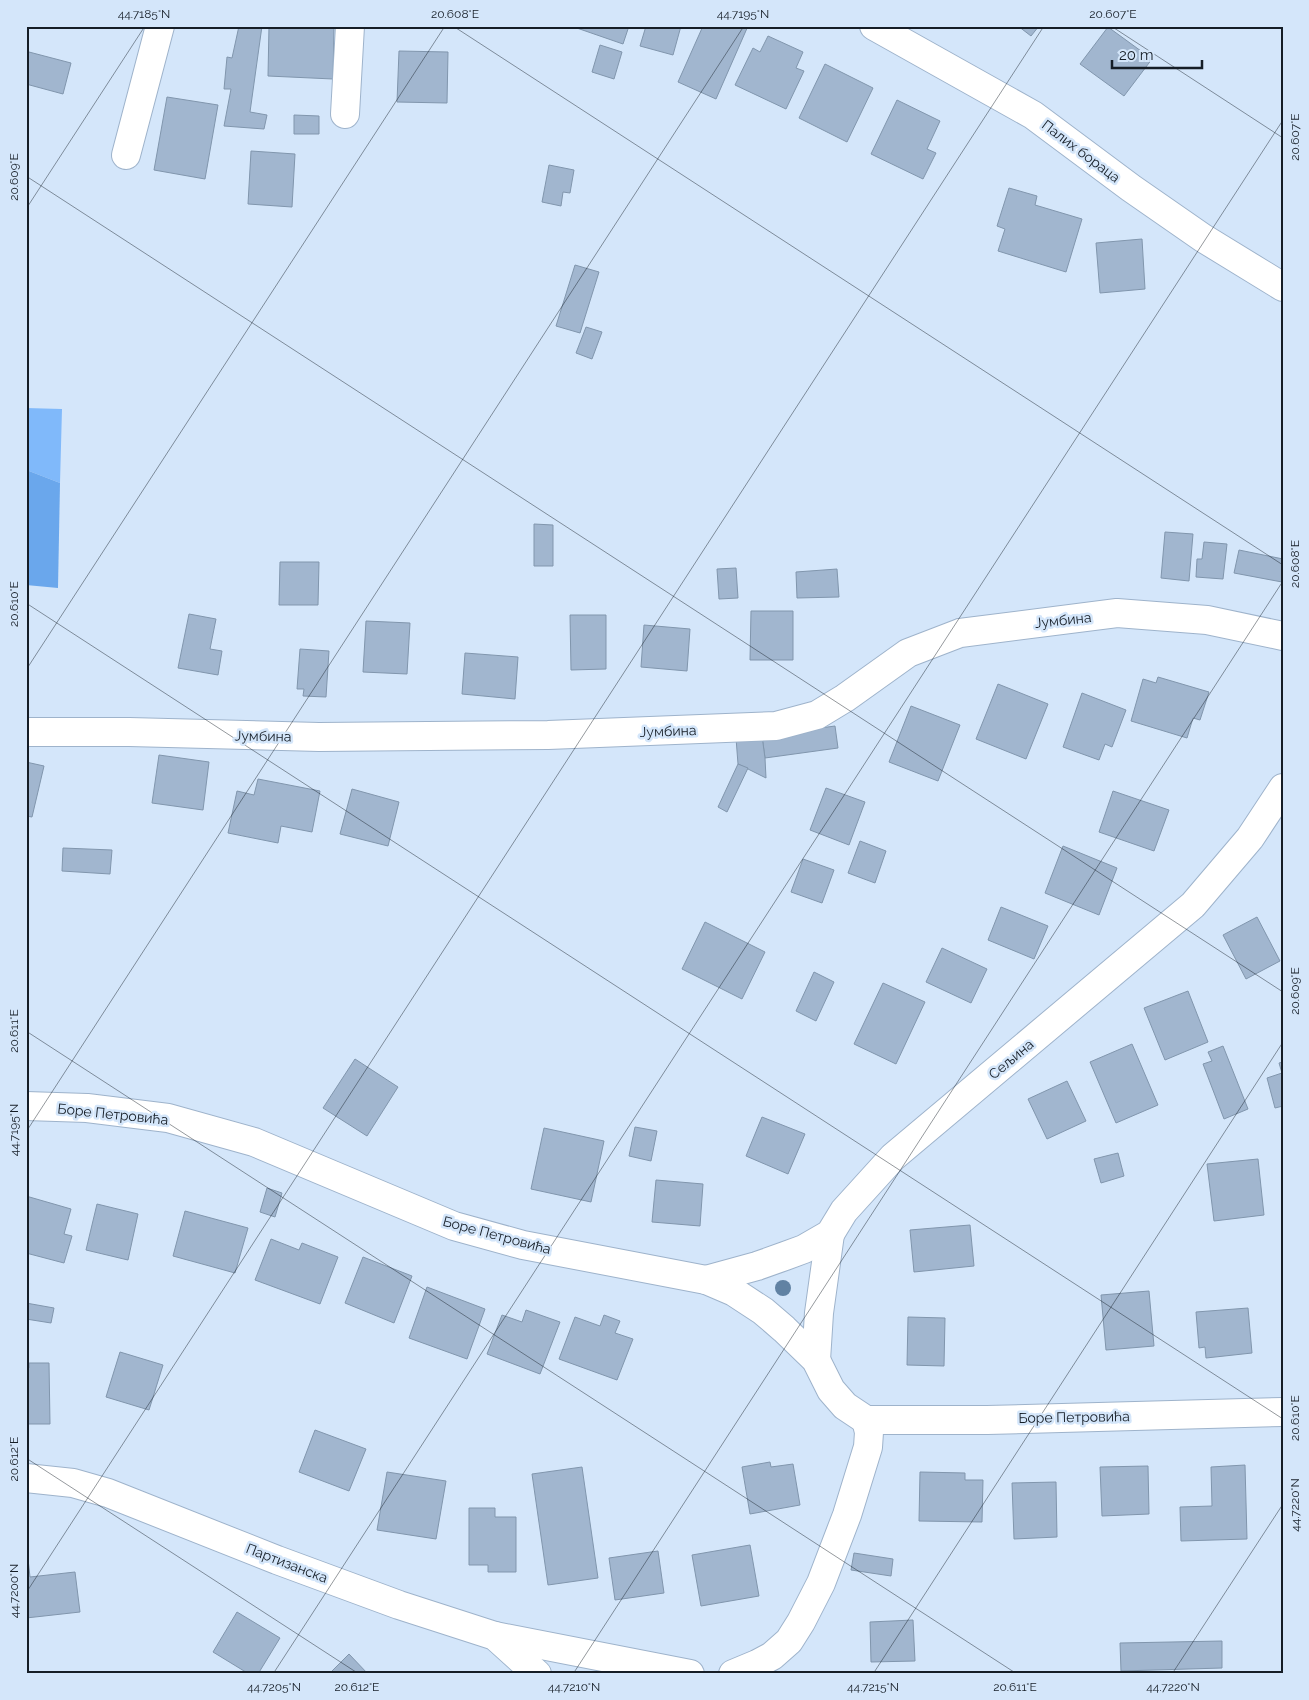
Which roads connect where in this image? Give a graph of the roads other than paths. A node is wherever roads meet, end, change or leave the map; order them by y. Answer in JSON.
{"nodes":[{"id":1,"x":160,"y":26,"type":"edge"},
{"id":2,"x":350,"y":26,"type":"edge"},
{"id":3,"x":874,"y":26,"type":"edge"},
{"id":4,"x":345,"y":114,"type":"dead end"},
{"id":5,"x":126,"y":155,"type":"dead end"},
{"id":6,"x":1283,"y":287,"type":"edge"},
{"id":7,"x":1283,"y":636,"type":"edge"},
{"id":8,"x":26,"y":732,"type":"edge"},
{"id":9,"x":1283,"y":788,"type":"edge"},
{"id":10,"x":26,"y":1106,"type":"edge"},
{"id":11,"x":830,"y":1234,"type":"junction"},
{"id":12,"x":706,"y":1280,"type":"junction"},
{"id":13,"x":816,"y":1360,"type":"junction"},
{"id":14,"x":1283,"y":1412,"type":"edge"},
{"id":15,"x":866,"y":1420,"type":"junction"},
{"id":16,"x":26,"y":1478,"type":"edge"},
{"id":17,"x":495,"y":1636,"type":"junction"},
{"id":18,"x":537,"y":1674,"type":"edge"},
{"id":19,"x":690,"y":1674,"type":"edge"},
{"id":20,"x":734,"y":1674,"type":"edge"}],
"edges":[{"from":1,"to":5,"type":"street"},
{"from":2,"to":4,"type":"street"},
{"from":3,"to":6,"type":"street","name":"Палих бораца"},
{"from":7,"to":8,"type":"street","name":"Јумбина"},
{"from":9,"to":11,"type":"street","name":"Сељина"},
{"from":10,"to":12,"type":"street","name":"Боре Петровића"},
{"from":11,"to":12,"type":"street","name":"Сељина"},
{"from":11,"to":13,"type":"street"},
{"from":12,"to":13,"type":"street","name":"Боре Петровића"},
{"from":13,"to":15,"type":"street","name":"Боре Петровића"},
{"from":14,"to":15,"type":"street","name":"Боре Петровића"},
{"from":15,"to":20,"type":"street"},
{"from":16,"to":17,"type":"street","name":"Партизанска"},
{"from":17,"to":18,"type":"street","name":"Партизанска"},
{"from":17,"to":19,"type":"street"}]}
